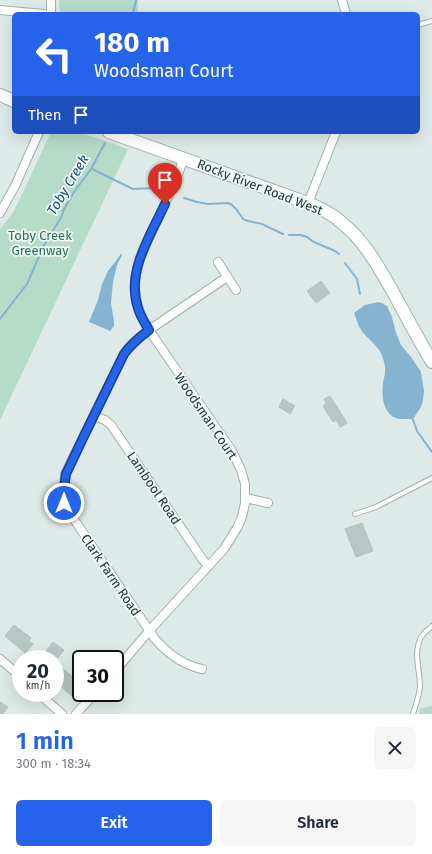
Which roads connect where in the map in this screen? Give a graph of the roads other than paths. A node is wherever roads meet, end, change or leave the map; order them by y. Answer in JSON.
{"nodes":[{"id":1,"x":51,"y":0,"type":"edge"},
{"id":2,"x":342,"y":0,"type":"edge"},
{"id":3,"x":0,"y":10,"type":"edge"},
{"id":4,"x":22,"y":12,"type":"edge"},
{"id":5,"x":51,"y":12,"type":"edge"},
{"id":6,"x":345,"y":12,"type":"edge"},
{"id":7,"x":432,"y":21,"type":"edge"},
{"id":8,"x":420,"y":24,"type":"edge"},
{"id":9,"x":0,"y":95,"type":"edge"},
{"id":10,"x":12,"y":100,"type":"edge"},
{"id":11,"x":38,"y":134,"type":"edge"},
{"id":12,"x":115,"y":134,"type":"edge"},
{"id":13,"x":335,"y":134,"type":"edge"},
{"id":14,"x":184,"y":158,"type":"junction"},
{"id":15,"x":308,"y":203,"type":"junction"},
{"id":16,"x":0,"y":213,"type":"edge"},
{"id":17,"x":218,"y":262,"type":"dead end"},
{"id":18,"x":227,"y":277,"type":"junction"},
{"id":19,"x":236,"y":290,"type":"dead end"},
{"id":20,"x":149,"y":330,"type":"junction"},
{"id":21,"x":432,"y":362,"type":"edge"},
{"id":22,"x":94,"y":416,"type":"junction"},
{"id":23,"x":432,"y":478,"type":"edge"},
{"id":24,"x":245,"y":498,"type":"junction"},
{"id":25,"x":268,"y":502,"type":"dead end"},
{"id":26,"x":355,"y":514,"type":"dead end"},
{"id":27,"x":208,"y":566,"type":"junction"},
{"id":28,"x":432,"y":626,"type":"edge"},
{"id":29,"x":149,"y":631,"type":"junction"},
{"id":30,"x":0,"y":659,"type":"edge"},
{"id":31,"x":124,"y":660,"type":"edge"},
{"id":32,"x":12,"y":669,"type":"edge"},
{"id":33,"x":202,"y":669,"type":"dead end"},
{"id":34,"x":48,"y":702,"type":"edge"},
{"id":35,"x":87,"y":702,"type":"edge"},
{"id":36,"x":62,"y":714,"type":"edge"},
{"id":37,"x":76,"y":714,"type":"edge"},
{"id":38,"x":413,"y":714,"type":"edge"}],
"edges":[{"from":1,"to":5,"type":"street"},
{"from":2,"to":6,"type":"street"},
{"from":3,"to":4,"type":"street"},
{"from":7,"to":8,"type":"lane"},
{"from":9,"to":10,"type":"street"},
{"from":11,"to":16,"type":"street"},
{"from":12,"to":14,"type":"street","name":"Rocky River Road West"},
{"from":13,"to":15,"type":"street"},
{"from":14,"to":15,"type":"street","name":"Rocky River Road West"},
{"from":14,"to":20,"type":"street","name":"Woodsman Court"},
{"from":15,"to":21,"type":"street","name":"Rocky River Road West"},
{"from":17,"to":18,"type":"street"},
{"from":18,"to":19,"type":"street"},
{"from":18,"to":20,"type":"street","name":"Clark Farm Road"},
{"from":20,"to":22,"type":"street","name":"Clark Farm Road"},
{"from":20,"to":24,"type":"street","name":"Woodsman Court"},
{"from":22,"to":27,"type":"street","name":"Lambool Road"},
{"from":22,"to":29,"type":"street","name":"Clark Farm Road"},
{"from":23,"to":26,"type":"lane"},
{"from":24,"to":25,"type":"street"},
{"from":24,"to":27,"type":"street","name":"Woodsman Court"},
{"from":27,"to":29,"type":"street","name":"Woodsman Court"},
{"from":28,"to":38,"type":"lane"},
{"from":29,"to":31,"type":"street","name":"Woodsman Court"},
{"from":29,"to":33,"type":"street","name":"Clark Farm Road"},
{"from":30,"to":32,"type":"street"},
{"from":34,"to":36,"type":"street"},
{"from":35,"to":37,"type":"street"}]}
